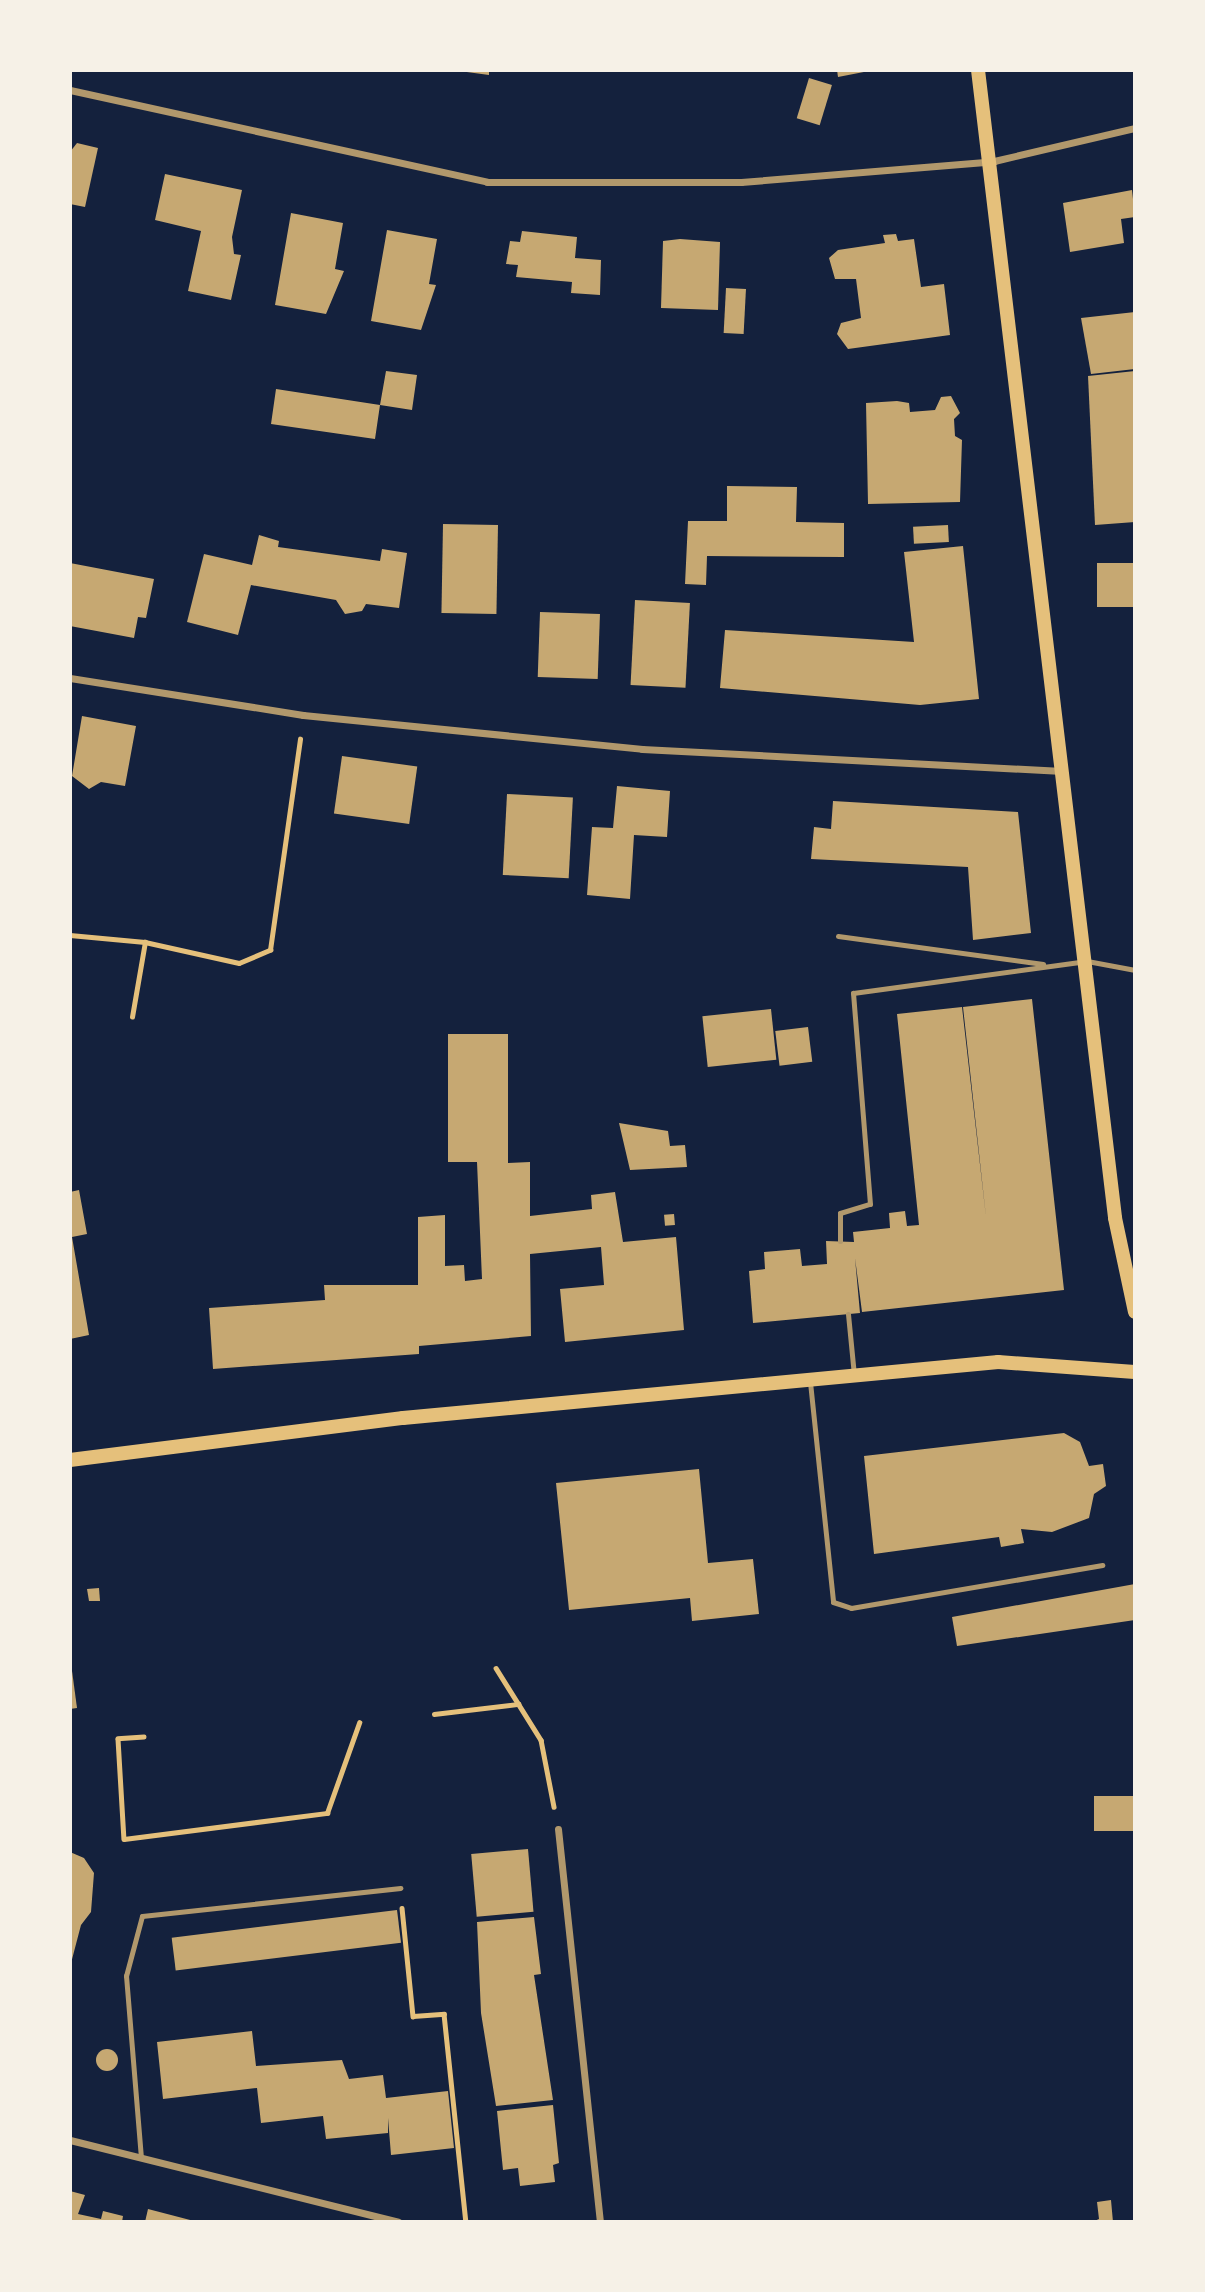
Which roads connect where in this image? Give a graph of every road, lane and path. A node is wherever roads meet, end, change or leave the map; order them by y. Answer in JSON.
{"nodes":[{"id":1,"x":978,"y":70,"type":"edge"},
{"id":2,"x":70,"y":90,"type":"edge"},
{"id":3,"x":1135,"y":128,"type":"edge"},
{"id":4,"x":994,"y":161,"type":"junction"},
{"id":5,"x":70,"y":678,"type":"edge"},
{"id":6,"x":303,"y":715,"type":"junction"},
{"id":7,"x":1063,"y":771,"type":"junction"},
{"id":8,"x":70,"y":935,"type":"edge"},
{"id":9,"x":838,"y":936,"type":"dead end"},
{"id":10,"x":145,"y":942,"type":"junction"},
{"id":11,"x":1087,"y":961,"type":"junction"},
{"id":12,"x":1051,"y":965,"type":"junction"},
{"id":13,"x":1135,"y":970,"type":"edge"},
{"id":14,"x":132,"y":1017,"type":"dead end"},
{"id":15,"x":840,"y":1241,"type":"dead end"},
{"id":16,"x":1135,"y":1312,"type":"edge"},
{"id":17,"x":848,"y":1314,"type":"dead end"},
{"id":18,"x":1135,"y":1372,"type":"edge"},
{"id":19,"x":855,"y":1378,"type":"junction"},
{"id":20,"x":810,"y":1382,"type":"junction"},
{"id":21,"x":70,"y":1460,"type":"edge"},
{"id":22,"x":1102,"y":1566,"type":"dead end"},
{"id":23,"x":496,"y":1668,"type":"dead end"},
{"id":24,"x":518,"y":1704,"type":"junction"},
{"id":25,"x":434,"y":1714,"type":"dead end"},
{"id":26,"x":359,"y":1723,"type":"dead end"},
{"id":27,"x":144,"y":1737,"type":"dead end"},
{"id":28,"x":558,"y":1829,"type":"joint"},
{"id":29,"x":400,"y":1888,"type":"joint"},
{"id":30,"x":70,"y":2140,"type":"edge"},
{"id":31,"x":141,"y":2158,"type":"junction"},
{"id":32,"x":398,"y":2222,"type":"edge"},
{"id":33,"x":466,"y":2222,"type":"edge"},
{"id":34,"x":600,"y":2222,"type":"edge"}],
"edges":[{"from":1,"to":4,"type":"main road"},
{"from":2,"to":4,"type":"street"},
{"from":3,"to":4,"type":"street"},
{"from":4,"to":7,"type":"main road"},
{"from":5,"to":6,"type":"street"},
{"from":6,"to":7,"type":"street"},
{"from":6,"to":10,"type":"path"},
{"from":7,"to":11,"type":"main road"},
{"from":8,"to":10,"type":"path"},
{"from":9,"to":12,"type":"lane"},
{"from":10,"to":14,"type":"path"},
{"from":11,"to":12,"type":"lane"},
{"from":11,"to":13,"type":"lane"},
{"from":11,"to":16,"type":"main road"},
{"from":12,"to":15,"type":"lane"},
{"from":17,"to":19,"type":"lane"},
{"from":18,"to":19,"type":"main road"},
{"from":19,"to":20,"type":"main road"},
{"from":20,"to":21,"type":"main road"},
{"from":20,"to":22,"type":"lane"},
{"from":23,"to":24,"type":"path"},
{"from":24,"to":25,"type":"path"},
{"from":24,"to":28,"type":"path"},
{"from":26,"to":27,"type":"path"},
{"from":28,"to":34,"type":"street"},
{"from":29,"to":31,"type":"lane"},
{"from":29,"to":33,"type":"path"},
{"from":30,"to":31,"type":"street"},
{"from":31,"to":32,"type":"street"}]}
